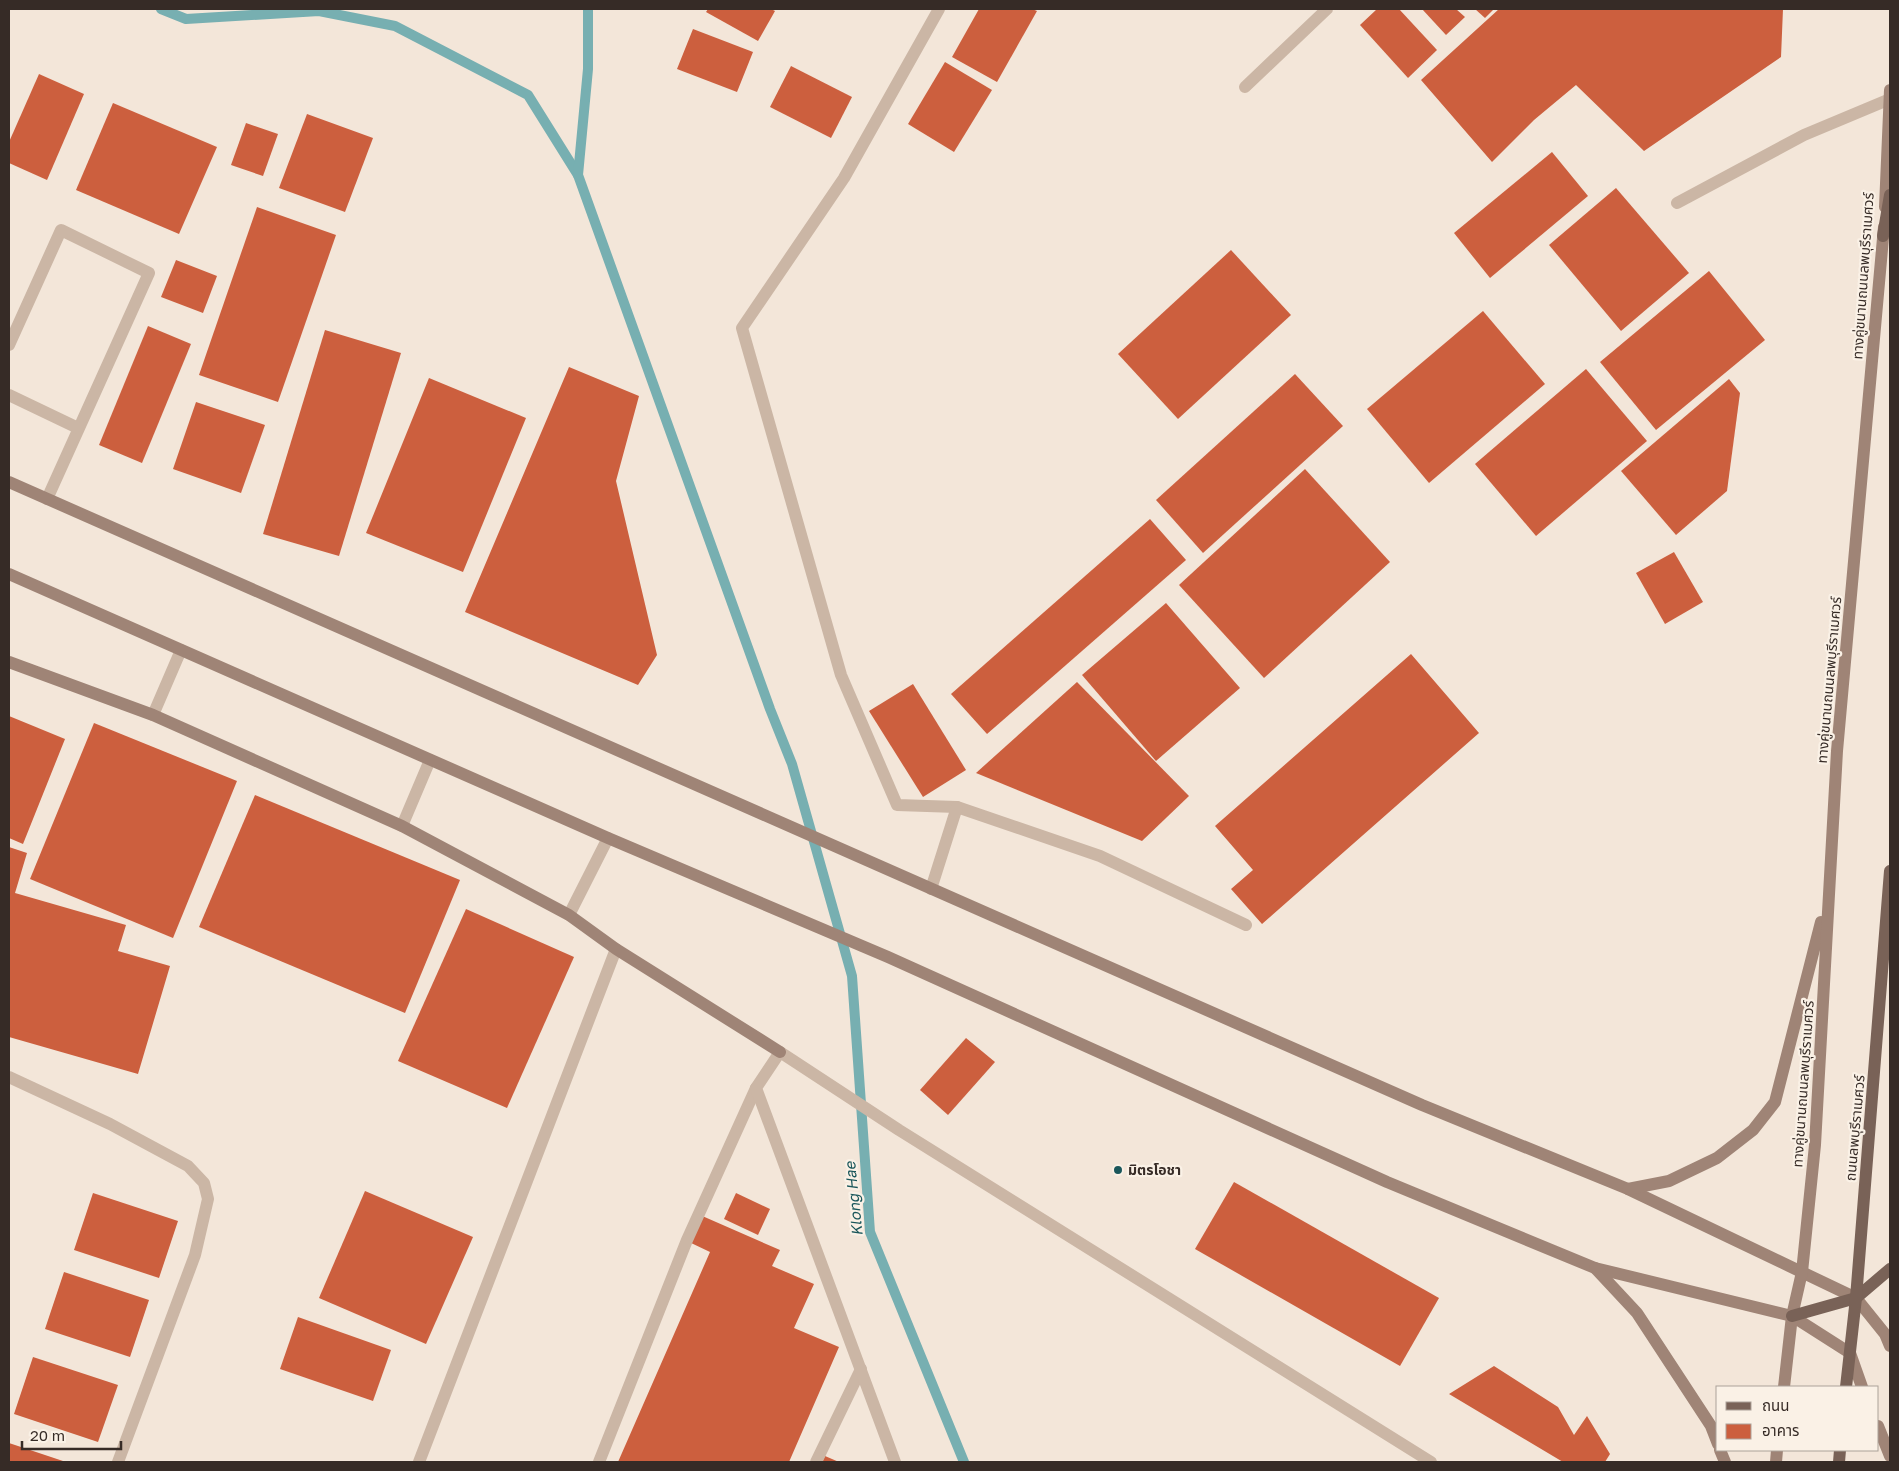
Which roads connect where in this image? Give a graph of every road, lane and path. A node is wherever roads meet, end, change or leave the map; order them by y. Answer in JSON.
{"nodes":[{"id":1,"x":939,"y":9,"type":"edge"},
{"id":2,"x":1327,"y":9,"type":"edge"},
{"id":3,"x":1245,"y":87,"type":"dead end"},
{"id":4,"x":1890,"y":90,"type":"edge"},
{"id":5,"x":1890,"y":99,"type":"edge"},
{"id":6,"x":1890,"y":195,"type":"edge"},
{"id":7,"x":1677,"y":203,"type":"dead end"},
{"id":8,"x":1883,"y":236,"type":"junction"},
{"id":9,"x":9,"y":345,"type":"edge"},
{"id":10,"x":9,"y":395,"type":"edge"},
{"id":11,"x":78,"y":428,"type":"junction"},
{"id":12,"x":9,"y":482,"type":"edge"},
{"id":13,"x":47,"y":499,"type":"junction"},
{"id":14,"x":9,"y":574,"type":"edge"},
{"id":15,"x":181,"y":650,"type":"junction"},
{"id":16,"x":9,"y":662,"type":"edge"},
{"id":17,"x":153,"y":715,"type":"junction"},
{"id":18,"x":430,"y":760,"type":"junction"},
{"id":19,"x":957,"y":807,"type":"junction"},
{"id":20,"x":402,"y":826,"type":"junction"},
{"id":21,"x":608,"y":838,"type":"junction"},
{"id":22,"x":1890,"y":871,"type":"edge"},
{"id":23,"x":932,"y":888,"type":"junction"},
{"id":24,"x":1828,"y":894,"type":"junction"},
{"id":25,"x":568,"y":915,"type":"junction"},
{"id":26,"x":1246,"y":925,"type":"dead end"},
{"id":27,"x":616,"y":949,"type":"junction"},
{"id":28,"x":780,"y":1052,"type":"junction"},
{"id":29,"x":9,"y":1077,"type":"edge"},
{"id":30,"x":756,"y":1088,"type":"junction"},
{"id":31,"x":1628,"y":1188,"type":"junction"},
{"id":32,"x":1595,"y":1268,"type":"junction"},
{"id":33,"x":1890,"y":1269,"type":"edge"},
{"id":34,"x":1802,"y":1272,"type":"junction"},
{"id":35,"x":1856,"y":1298,"type":"junction"},
{"id":36,"x":1792,"y":1316,"type":"junction"},
{"id":37,"x":1890,"y":1346,"type":"edge"},
{"id":38,"x":1850,"y":1353,"type":"junction"},
{"id":39,"x":861,"y":1369,"type":"junction"},
{"id":40,"x":1784,"y":1386,"type":"edge"},
{"id":41,"x":1846,"y":1386,"type":"edge"},
{"id":42,"x":1862,"y":1386,"type":"edge"},
{"id":43,"x":1879,"y":1428,"type":"edge"},
{"id":44,"x":1716,"y":1440,"type":"edge"},
{"id":45,"x":1890,"y":1456,"type":"edge"},
{"id":46,"x":118,"y":1462,"type":"edge"},
{"id":47,"x":419,"y":1462,"type":"edge"},
{"id":48,"x":599,"y":1462,"type":"edge"},
{"id":49,"x":816,"y":1462,"type":"edge"},
{"id":50,"x":895,"y":1462,"type":"edge"},
{"id":51,"x":1431,"y":1462,"type":"edge"}],
"edges":[{"from":1,"to":19,"type":"street"},
{"from":2,"to":3,"type":"street"},
{"from":4,"to":5,"type":"main road","name":"ทางคู่ขนานถนนลพบุรีราเมศวร์"},
{"from":5,"to":7,"type":"street"},
{"from":5,"to":8,"type":"main road","name":"ทางคู่ขนานถนนลพบุรีราเมศวร์"},
{"from":6,"to":8,"type":"main road"},
{"from":8,"to":24,"type":"main road","name":"ทางคู่ขนานถนนลพบุรีราเมศวร์"},
{"from":9,"to":11,"type":"street"},
{"from":10,"to":11,"type":"street"},
{"from":11,"to":13,"type":"street"},
{"from":12,"to":13,"type":"main road"},
{"from":13,"to":23,"type":"main road"},
{"from":14,"to":15,"type":"main road"},
{"from":15,"to":17,"type":"street"},
{"from":15,"to":18,"type":"main road"},
{"from":16,"to":17,"type":"main road"},
{"from":17,"to":20,"type":"main road"},
{"from":18,"to":20,"type":"street"},
{"from":18,"to":21,"type":"main road"},
{"from":19,"to":23,"type":"street"},
{"from":19,"to":26,"type":"street"},
{"from":20,"to":25,"type":"main road"},
{"from":21,"to":25,"type":"street"},
{"from":21,"to":32,"type":"main road"},
{"from":22,"to":35,"type":"main road","name":"ถนนลพบุรีราเมศวร์"},
{"from":23,"to":31,"type":"main road"},
{"from":24,"to":31,"type":"main road"},
{"from":24,"to":34,"type":"main road","name":"ทางคู่ขนานถนนลพบุรีราเมศวร์"},
{"from":25,"to":27,"type":"main road"},
{"from":27,"to":28,"type":"main road"},
{"from":27,"to":47,"type":"street"},
{"from":28,"to":30,"type":"street"},
{"from":28,"to":51,"type":"street"},
{"from":29,"to":46,"type":"street"},
{"from":30,"to":39,"type":"street"},
{"from":30,"to":48,"type":"street"},
{"from":31,"to":34,"type":"main road"},
{"from":32,"to":36,"type":"main road"},
{"from":32,"to":44,"type":"main road"},
{"from":33,"to":35,"type":"main road"},
{"from":34,"to":35,"type":"main road"},
{"from":34,"to":36,"type":"main road","name":"ทางคู่ขนานถนนลพบุรีราเมศวร์"},
{"from":35,"to":36,"type":"main road"},
{"from":35,"to":37,"type":"main road"},
{"from":35,"to":38,"type":"main road","name":"ถนนลพบุรีราเมศวร์"},
{"from":36,"to":38,"type":"main road"},
{"from":36,"to":40,"type":"main road"},
{"from":38,"to":41,"type":"main road","name":"ถนนลพบุรีราเมศวร์"},
{"from":38,"to":42,"type":"main road"},
{"from":39,"to":49,"type":"street"},
{"from":39,"to":50,"type":"street"},
{"from":43,"to":45,"type":"main road"}]}
